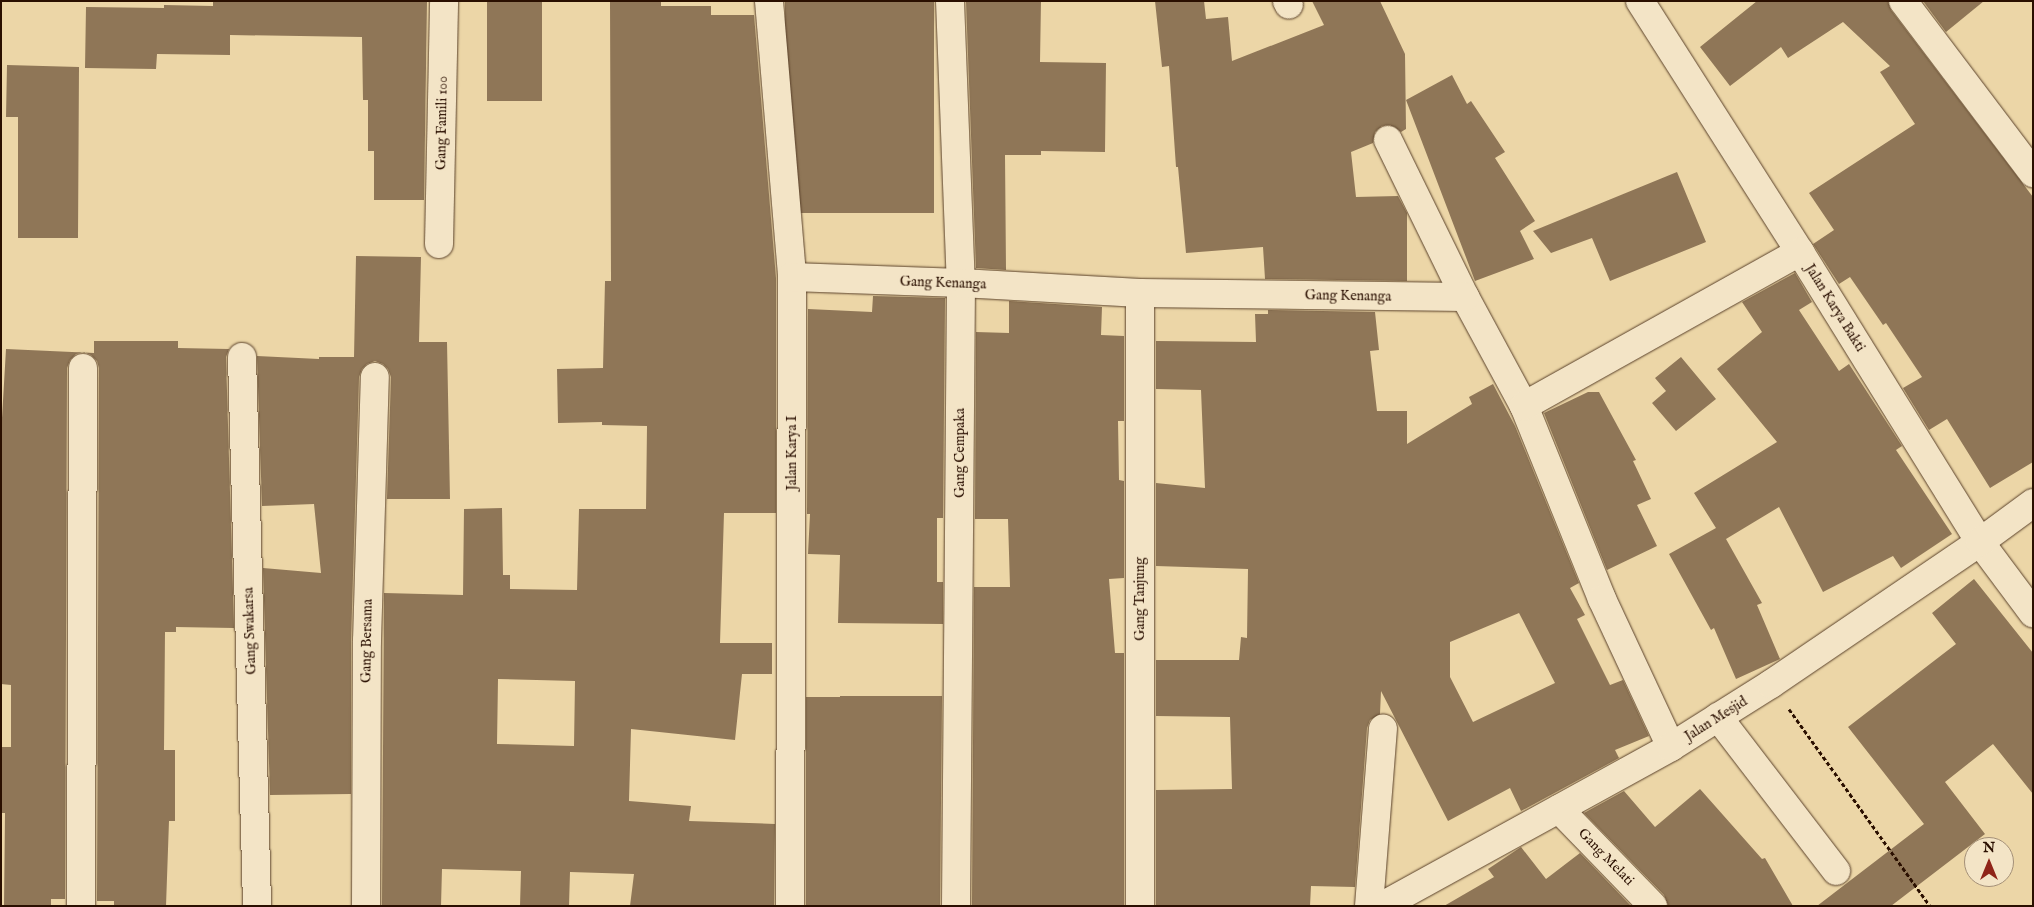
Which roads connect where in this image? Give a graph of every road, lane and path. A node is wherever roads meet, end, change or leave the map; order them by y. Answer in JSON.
{"nodes":[{"id":1,"x":444,"y":1,"type":"edge"},
{"id":2,"x":769,"y":1,"type":"edge"},
{"id":3,"x":950,"y":1,"type":"edge"},
{"id":4,"x":1640,"y":1,"type":"edge"},
{"id":5,"x":1903,"y":1,"type":"edge"},
{"id":6,"x":1388,"y":140,"type":"dead end"},
{"id":7,"x":2033,"y":172,"type":"edge"},
{"id":8,"x":439,"y":244,"type":"dead end"},
{"id":9,"x":1800,"y":252,"type":"junction"},
{"id":10,"x":792,"y":277,"type":"junction"},
{"id":11,"x":961,"y":283,"type":"junction"},
{"id":12,"x":1140,"y":293,"type":"junction"},
{"id":13,"x":1465,"y":297,"type":"junction"},
{"id":14,"x":242,"y":357,"type":"dead end"},
{"id":15,"x":83,"y":368,"type":"dead end"},
{"id":16,"x":375,"y":377,"type":"dead end"},
{"id":17,"x":1524,"y":406,"type":"junction"},
{"id":18,"x":2033,"y":503,"type":"edge"},
{"id":19,"x":1980,"y":542,"type":"junction"},
{"id":20,"x":2033,"y":613,"type":"edge"},
{"id":21,"x":1771,"y":684,"type":"junction"},
{"id":22,"x":1718,"y":717,"type":"junction"},
{"id":23,"x":1383,"y":729,"type":"dead end"},
{"id":24,"x":1671,"y":747,"type":"junction"},
{"id":25,"x":1559,"y":809,"type":"junction"},
{"id":26,"x":1836,"y":871,"type":"dead end"},
{"id":27,"x":81,"y":906,"type":"edge"},
{"id":28,"x":257,"y":906,"type":"edge"},
{"id":29,"x":366,"y":906,"type":"edge"},
{"id":30,"x":790,"y":906,"type":"edge"},
{"id":31,"x":956,"y":906,"type":"edge"},
{"id":32,"x":1140,"y":906,"type":"edge"},
{"id":33,"x":1369,"y":906,"type":"edge"},
{"id":34,"x":1382,"y":906,"type":"edge"},
{"id":35,"x":1653,"y":906,"type":"edge"},
{"id":36,"x":1930,"y":906,"type":"edge"}],
"edges":[{"from":1,"to":8,"type":"street","name":"Gang Famili 100"},
{"from":2,"to":10,"type":"street","name":"Jalan Karya I"},
{"from":3,"to":11,"type":"street","name":"Gang Cempaka"},
{"from":4,"to":9,"type":"street","name":"Jalan Karya Bakti"},
{"from":5,"to":7,"type":"street"},
{"from":6,"to":13,"type":"street"},
{"from":9,"to":17,"type":"street"},
{"from":9,"to":19,"type":"street","name":"Jalan Karya Bakti"},
{"from":10,"to":11,"type":"street","name":"Gang Kenanga"},
{"from":10,"to":30,"type":"street","name":"Jalan Karya I"},
{"from":11,"to":12,"type":"street","name":"Gang Kenanga"},
{"from":11,"to":31,"type":"street","name":"Gang Cempaka"},
{"from":12,"to":13,"type":"street","name":"Gang Kenanga"},
{"from":12,"to":32,"type":"street","name":"Gang Tanjung"},
{"from":13,"to":17,"type":"street"},
{"from":14,"to":28,"type":"street","name":"Gang Swakarsa"},
{"from":15,"to":27,"type":"street"},
{"from":16,"to":29,"type":"street","name":"Gang Bersama"},
{"from":17,"to":24,"type":"street"},
{"from":18,"to":19,"type":"street","name":"Jalan Mesjid"},
{"from":19,"to":20,"type":"street","name":"Jalan Karya Bakti"},
{"from":19,"to":21,"type":"street","name":"Jalan Mesjid"},
{"from":21,"to":22,"type":"street","name":"Jalan Mesjid"},
{"from":21,"to":36,"type":"path"},
{"from":22,"to":24,"type":"street","name":"Jalan Mesjid"},
{"from":22,"to":26,"type":"street"},
{"from":23,"to":33,"type":"street"},
{"from":24,"to":25,"type":"street","name":"Jalan Mesjid"},
{"from":25,"to":34,"type":"street","name":"Jalan Mesjid"},
{"from":25,"to":35,"type":"street","name":"Gang Melati"}]}
